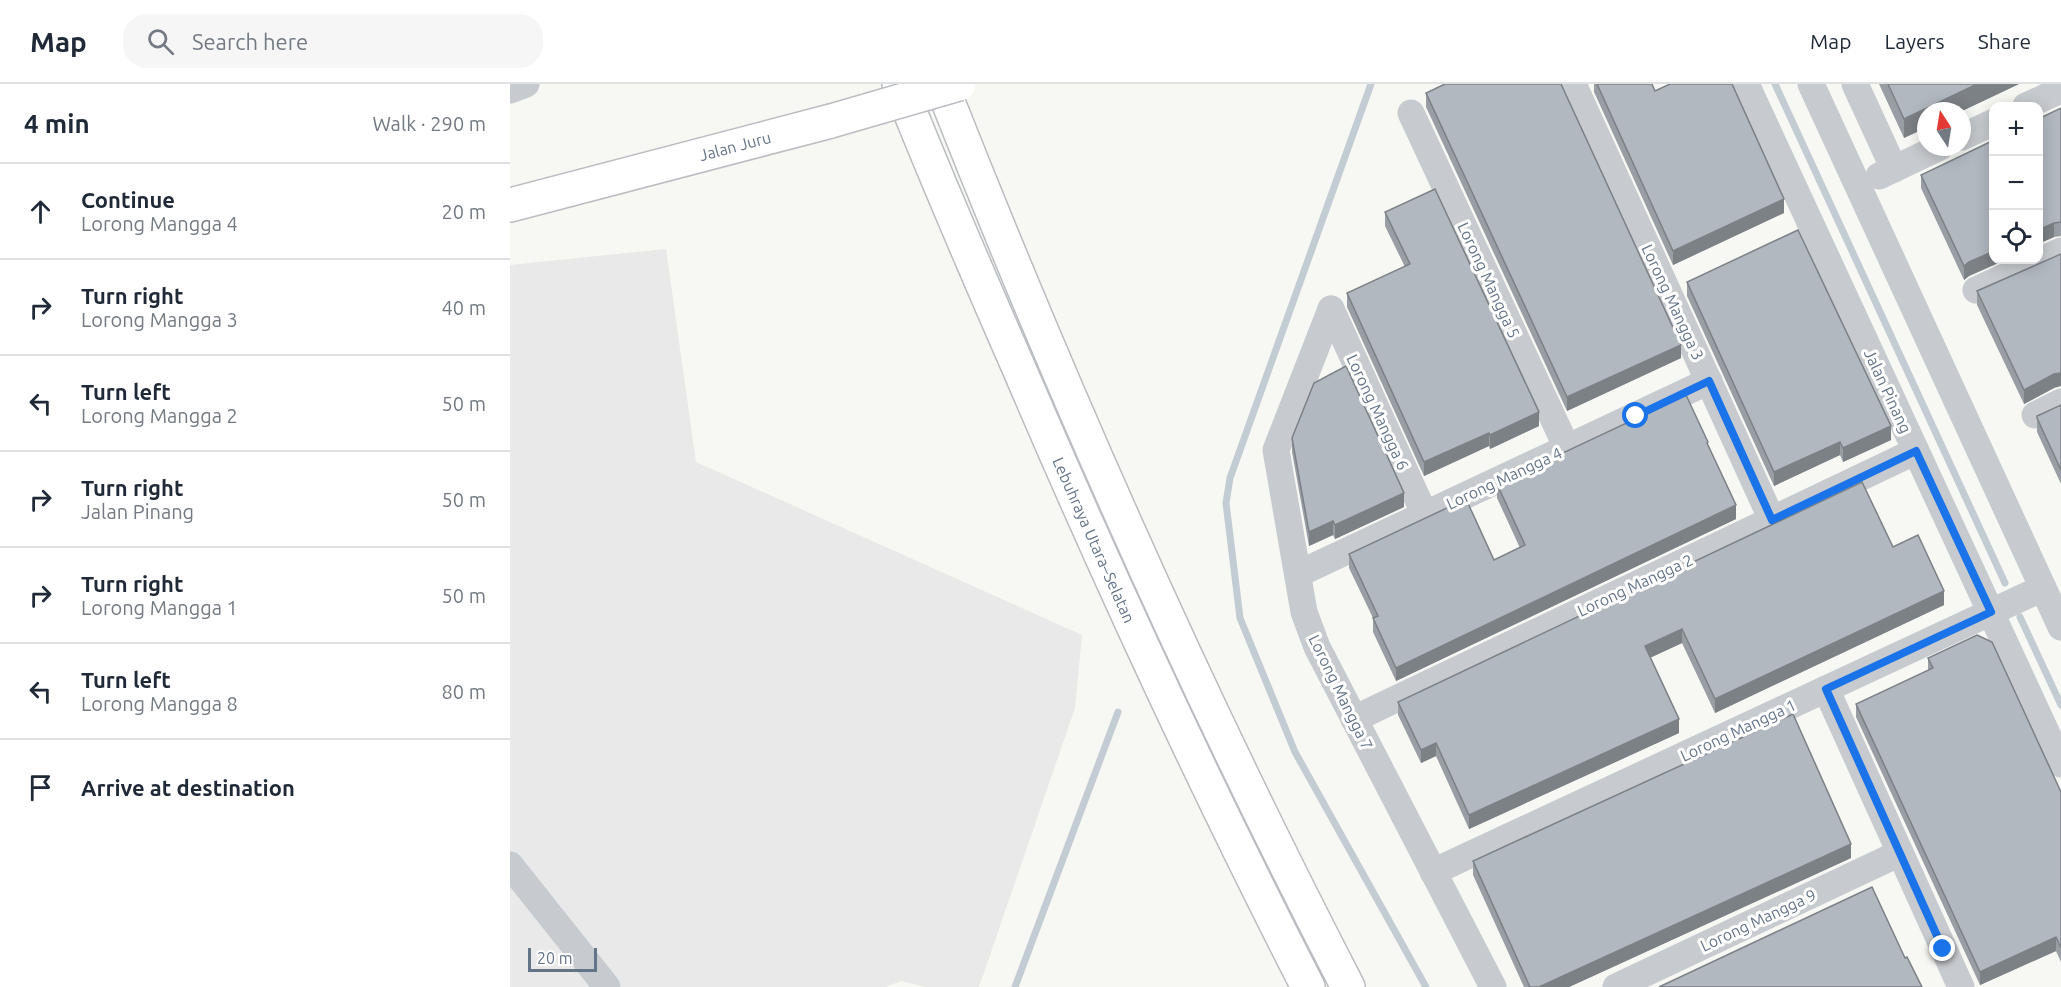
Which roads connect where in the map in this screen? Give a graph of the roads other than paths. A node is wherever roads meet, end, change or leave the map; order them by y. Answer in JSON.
{"nodes":[{"id":1,"x":526,"y":84,"type":"edge"},
{"id":2,"x":899,"y":84,"type":"edge"},
{"id":3,"x":940,"y":84,"type":"edge"},
{"id":4,"x":959,"y":84,"type":"edge"},
{"id":5,"x":1573,"y":84,"type":"edge"},
{"id":6,"x":1746,"y":84,"type":"edge"},
{"id":7,"x":1811,"y":84,"type":"edge"},
{"id":8,"x":1855,"y":84,"type":"edge"},
{"id":9,"x":510,"y":90,"type":"edge"},
{"id":10,"x":2061,"y":90,"type":"edge"},
{"id":11,"x":2035,"y":102,"type":"edge"},
{"id":12,"x":1411,"y":113,"type":"dead end"},
{"id":13,"x":1989,"y":124,"type":"edge"},
{"id":14,"x":1971,"y":133,"type":"edge"},
{"id":15,"x":1921,"y":156,"type":"edge"},
{"id":16,"x":1893,"y":169,"type":"junction"},
{"id":17,"x":1859,"y":185,"type":"junction"},
{"id":18,"x":510,"y":205,"type":"edge"},
{"id":19,"x":2061,"y":251,"type":"edge"},
{"id":20,"x":1976,"y":290,"type":"edge"},
{"id":21,"x":1331,"y":309,"type":"joint"},
{"id":22,"x":1709,"y":381,"type":"junction"},
{"id":23,"x":2061,"y":402,"type":"edge"},
{"id":24,"x":2035,"y":415,"type":"edge"},
{"id":25,"x":1567,"y":448,"type":"junction"},
{"id":26,"x":1916,"y":451,"type":"junction"},
{"id":27,"x":1425,"y":515,"type":"junction"},
{"id":28,"x":1772,"y":520,"type":"junction"},
{"id":29,"x":1298,"y":574,"type":"junction"},
{"id":30,"x":2043,"y":588,"type":"junction"},
{"id":31,"x":1991,"y":612,"type":"junction"},
{"id":32,"x":2061,"y":627,"type":"edge"},
{"id":33,"x":1826,"y":689,"type":"junction"},
{"id":34,"x":1354,"y":719,"type":"junction"},
{"id":35,"x":2061,"y":764,"type":"edge"},
{"id":36,"x":1900,"y":853,"type":"junction"},
{"id":37,"x":510,"y":865,"type":"edge"},
{"id":38,"x":1433,"y":872,"type":"junction"},
{"id":39,"x":607,"y":987,"type":"edge"},
{"id":40,"x":1308,"y":987,"type":"edge"},
{"id":41,"x":1348,"y":987,"type":"edge"},
{"id":42,"x":1493,"y":987,"type":"edge"},
{"id":43,"x":1616,"y":987,"type":"edge"},
{"id":44,"x":1960,"y":987,"type":"edge"}],
"edges":[{"from":1,"to":9,"type":"street"},
{"from":2,"to":40,"type":"main road","name":"Lebuhraya Utara–Selatan"},
{"from":3,"to":41,"type":"main road"},
{"from":4,"to":18,"type":"main road","name":"Jalan Juru","bridge":true},
{"from":5,"to":22,"type":"street","name":"Lorong Mangga 3"},
{"from":6,"to":26,"type":"street","name":"Jalan Pinang"},
{"from":7,"to":17,"type":"street"},
{"from":8,"to":16,"type":"street"},
{"from":10,"to":11,"type":"street"},
{"from":12,"to":25,"type":"street","name":"Lorong Mangga 5"},
{"from":13,"to":14,"type":"street"},
{"from":15,"to":16,"type":"street"},
{"from":16,"to":17,"type":"street"},
{"from":17,"to":30,"type":"street"},
{"from":19,"to":20,"type":"street"},
{"from":21,"to":27,"type":"street","name":"Lorong Mangga 6"},
{"from":21,"to":29,"type":"street","name":"Lorong Mangga 7"},
{"from":22,"to":25,"type":"street","name":"Lorong Mangga 4"},
{"from":22,"to":28,"type":"street","name":"Lorong Mangga 3"},
{"from":23,"to":24,"type":"street"},
{"from":25,"to":27,"type":"street","name":"Lorong Mangga 4"},
{"from":26,"to":28,"type":"street","name":"Lorong Mangga 2"},
{"from":26,"to":31,"type":"street","name":"Jalan Pinang"},
{"from":27,"to":29,"type":"street","name":"Lorong Mangga 4"},
{"from":28,"to":34,"type":"street","name":"Lorong Mangga 2"},
{"from":29,"to":34,"type":"street","name":"Lorong Mangga 7"},
{"from":30,"to":31,"type":"street","name":"Lorong Mangga 1"},
{"from":30,"to":32,"type":"street"},
{"from":31,"to":33,"type":"street","name":"Lorong Mangga 1"},
{"from":31,"to":35,"type":"street","name":"Jalan Pinang"},
{"from":33,"to":36,"type":"street"},
{"from":33,"to":38,"type":"street","name":"Lorong Mangga 1"},
{"from":34,"to":38,"type":"street","name":"Lorong Mangga 7"},
{"from":36,"to":43,"type":"street","name":"Lorong Mangga 9"},
{"from":36,"to":44,"type":"street"},
{"from":37,"to":39,"type":"street"},
{"from":38,"to":42,"type":"street","name":"Lorong Mangga 7"}]}
